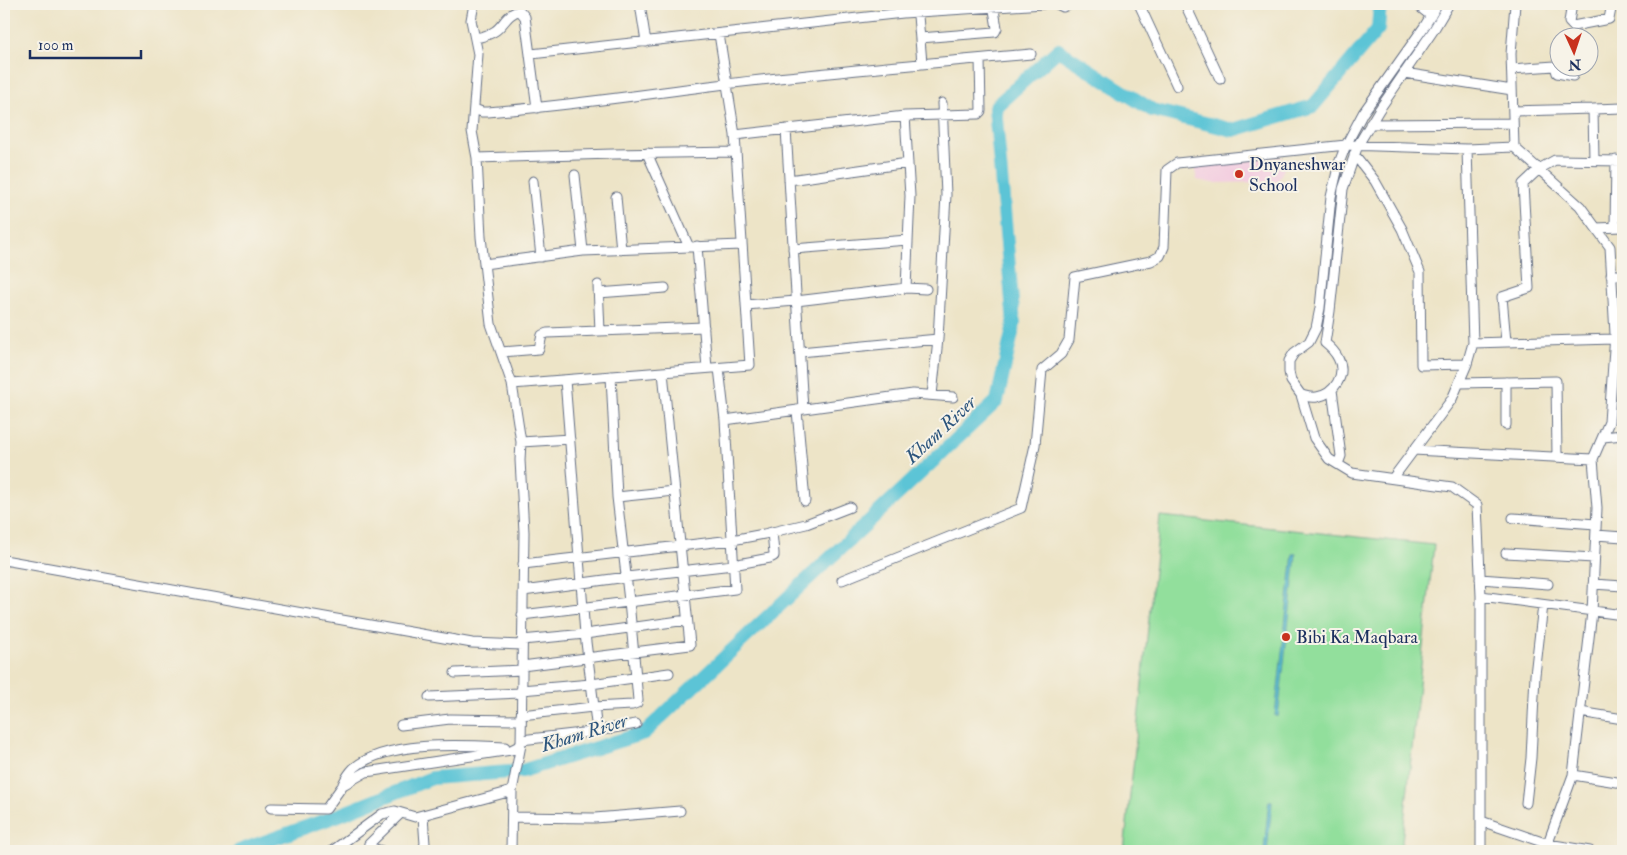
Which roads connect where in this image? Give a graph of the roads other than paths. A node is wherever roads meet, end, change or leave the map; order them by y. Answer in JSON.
{"nodes":[{"id":1,"x":474,"y":4,"type":"edge"},
{"id":2,"x":640,"y":4,"type":"edge"},
{"id":3,"x":1043,"y":4,"type":"edge"},
{"id":4,"x":1057,"y":4,"type":"edge"},
{"id":5,"x":1071,"y":4,"type":"edge"},
{"id":6,"x":1139,"y":4,"type":"edge"},
{"id":7,"x":1185,"y":4,"type":"edge"},
{"id":8,"x":1416,"y":4,"type":"edge"},
{"id":9,"x":1438,"y":4,"type":"edge"},
{"id":10,"x":1449,"y":4,"type":"edge"},
{"id":11,"x":1515,"y":4,"type":"edge"},
{"id":12,"x":1572,"y":4,"type":"edge"},
{"id":13,"x":1612,"y":4,"type":"edge"},
{"id":14,"x":994,"y":5,"type":"edge"},
{"id":15,"x":917,"y":8,"type":"edge"},
{"id":16,"x":1431,"y":16,"type":"junction"},
{"id":17,"x":719,"y":34,"type":"junction"},
{"id":18,"x":475,"y":38,"type":"junction"},
{"id":19,"x":920,"y":38,"type":"junction"},
{"id":20,"x":646,"y":42,"type":"junction"},
{"id":21,"x":531,"y":54,"type":"junction"},
{"id":22,"x":1031,"y":54,"type":"dead end"},
{"id":23,"x":980,"y":59,"type":"junction"},
{"id":24,"x":922,"y":63,"type":"junction"},
{"id":25,"x":1550,"y":66,"type":"edge"},
{"id":26,"x":1512,"y":69,"type":"junction"},
{"id":27,"x":1404,"y":73,"type":"junction"},
{"id":28,"x":1220,"y":79,"type":"dead end"},
{"id":29,"x":727,"y":84,"type":"junction"},
{"id":30,"x":1177,"y":86,"type":"dead end"},
{"id":31,"x":1512,"y":90,"type":"junction"},
{"id":32,"x":942,"y":103,"type":"dead end"},
{"id":33,"x":538,"y":108,"type":"junction"},
{"id":34,"x":1623,"y":108,"type":"edge"},
{"id":35,"x":474,"y":109,"type":"junction"},
{"id":36,"x":1593,"y":109,"type":"junction"},
{"id":37,"x":1513,"y":110,"type":"junction"},
{"id":38,"x":943,"y":115,"type":"junction"},
{"id":39,"x":905,"y":116,"type":"junction"},
{"id":40,"x":1513,"y":123,"type":"junction"},
{"id":41,"x":1370,"y":124,"type":"junction"},
{"id":42,"x":786,"y":129,"type":"junction"},
{"id":43,"x":735,"y":135,"type":"junction"},
{"id":44,"x":1346,"y":145,"type":"junction"},
{"id":45,"x":1358,"y":145,"type":"junction"},
{"id":46,"x":1514,"y":147,"type":"junction"},
{"id":47,"x":1468,"y":149,"type":"junction"},
{"id":48,"x":736,"y":152,"type":"junction"},
{"id":49,"x":646,"y":153,"type":"junction"},
{"id":50,"x":1354,"y":154,"type":"junction"},
{"id":51,"x":476,"y":158,"type":"junction"},
{"id":52,"x":1594,"y":160,"type":"junction"},
{"id":53,"x":1620,"y":161,"type":"edge"},
{"id":54,"x":908,"y":163,"type":"junction"},
{"id":55,"x":1539,"y":169,"type":"junction"},
{"id":56,"x":575,"y":176,"type":"dead end"},
{"id":57,"x":789,"y":180,"type":"junction"},
{"id":58,"x":533,"y":181,"type":"dead end"},
{"id":59,"x":616,"y":197,"type":"dead end"},
{"id":60,"x":1619,"y":227,"type":"edge"},
{"id":61,"x":1596,"y":228,"type":"junction"},
{"id":62,"x":908,"y":240,"type":"junction"},
{"id":63,"x":742,"y":245,"type":"junction"},
{"id":64,"x":693,"y":246,"type":"junction"},
{"id":65,"x":793,"y":248,"type":"junction"},
{"id":66,"x":621,"y":250,"type":"junction"},
{"id":67,"x":584,"y":251,"type":"junction"},
{"id":68,"x":541,"y":257,"type":"junction"},
{"id":69,"x":484,"y":264,"type":"junction"},
{"id":70,"x":1612,"y":275,"type":"junction"},
{"id":71,"x":1623,"y":275,"type":"edge"},
{"id":72,"x":665,"y":288,"type":"dead end"},
{"id":73,"x":906,"y":288,"type":"junction"},
{"id":74,"x":926,"y":290,"type":"dead end"},
{"id":75,"x":796,"y":301,"type":"junction"},
{"id":76,"x":746,"y":305,"type":"junction"},
{"id":77,"x":704,"y":327,"type":"junction"},
{"id":78,"x":600,"y":331,"type":"junction"},
{"id":79,"x":938,"y":338,"type":"junction"},
{"id":80,"x":1614,"y":339,"type":"junction"},
{"id":81,"x":1309,"y":342,"type":"junction"},
{"id":82,"x":1506,"y":342,"type":"junction"},
{"id":83,"x":1325,"y":343,"type":"junction"},
{"id":84,"x":1473,"y":343,"type":"junction"},
{"id":85,"x":501,"y":352,"type":"junction"},
{"id":86,"x":800,"y":352,"type":"junction"},
{"id":87,"x":1468,"y":364,"type":"junction"},
{"id":88,"x":707,"y":368,"type":"junction"},
{"id":89,"x":719,"y":368,"type":"junction"},
{"id":90,"x":663,"y":372,"type":"junction"},
{"id":91,"x":611,"y":376,"type":"junction"},
{"id":92,"x":565,"y":380,"type":"junction"},
{"id":93,"x":1506,"y":382,"type":"junction"},
{"id":94,"x":1460,"y":383,"type":"junction"},
{"id":95,"x":512,"y":384,"type":"junction"},
{"id":96,"x":1332,"y":390,"type":"junction"},
{"id":97,"x":1301,"y":395,"type":"junction"},
{"id":98,"x":932,"y":396,"type":"junction"},
{"id":99,"x":953,"y":397,"type":"dead end"},
{"id":100,"x":800,"y":409,"type":"junction"},
{"id":101,"x":725,"y":420,"type":"junction"},
{"id":102,"x":1506,"y":425,"type":"dead end"},
{"id":103,"x":1623,"y":435,"type":"edge"},
{"id":104,"x":1603,"y":437,"type":"junction"},
{"id":105,"x":570,"y":439,"type":"junction"},
{"id":106,"x":521,"y":442,"type":"junction"},
{"id":107,"x":1413,"y":450,"type":"junction"},
{"id":108,"x":1557,"y":457,"type":"junction"},
{"id":109,"x":1593,"y":459,"type":"junction"},
{"id":110,"x":1338,"y":464,"type":"junction"},
{"id":111,"x":1393,"y":478,"type":"junction"},
{"id":112,"x":674,"y":492,"type":"junction"},
{"id":113,"x":617,"y":496,"type":"junction"},
{"id":114,"x":805,"y":501,"type":"dead end"},
{"id":115,"x":850,"y":507,"type":"dead end"},
{"id":116,"x":1513,"y":518,"type":"dead end"},
{"id":117,"x":1596,"y":524,"type":"junction"},
{"id":118,"x":772,"y":532,"type":"junction"},
{"id":119,"x":1596,"y":535,"type":"junction"},
{"id":120,"x":1623,"y":537,"type":"edge"},
{"id":121,"x":732,"y":540,"type":"junction"},
{"id":122,"x":680,"y":546,"type":"junction"},
{"id":123,"x":624,"y":552,"type":"junction"},
{"id":124,"x":1506,"y":552,"type":"dead end"},
{"id":125,"x":579,"y":557,"type":"junction"},
{"id":126,"x":1594,"y":558,"type":"junction"},
{"id":127,"x":4,"y":560,"type":"edge"},
{"id":128,"x":523,"y":564,"type":"junction"},
{"id":129,"x":733,"y":565,"type":"junction"},
{"id":130,"x":682,"y":572,"type":"junction"},
{"id":131,"x":626,"y":577,"type":"junction"},
{"id":132,"x":1480,"y":579,"type":"junction"},
{"id":133,"x":842,"y":580,"type":"dead end"},
{"id":134,"x":582,"y":583,"type":"junction"},
{"id":135,"x":1548,"y":584,"type":"dead end"},
{"id":136,"x":1593,"y":584,"type":"junction"},
{"id":137,"x":1623,"y":586,"type":"edge"},
{"id":138,"x":522,"y":591,"type":"junction"},
{"id":139,"x":685,"y":595,"type":"junction"},
{"id":140,"x":1481,"y":596,"type":"junction"},
{"id":141,"x":629,"y":601,"type":"junction"},
{"id":142,"x":1543,"y":605,"type":"junction"},
{"id":143,"x":583,"y":607,"type":"junction"},
{"id":144,"x":1592,"y":612,"type":"junction"},
{"id":145,"x":522,"y":615,"type":"junction"},
{"id":146,"x":1623,"y":615,"type":"edge"},
{"id":147,"x":687,"y":620,"type":"junction"},
{"id":148,"x":631,"y":628,"type":"junction"},
{"id":149,"x":585,"y":634,"type":"junction"},
{"id":150,"x":522,"y":643,"type":"junction"},
{"id":151,"x":634,"y":652,"type":"junction"},
{"id":152,"x":588,"y":658,"type":"junction"},
{"id":153,"x":522,"y":668,"type":"junction"},
{"id":154,"x":455,"y":672,"type":"dead end"},
{"id":155,"x":669,"y":673,"type":"dead end"},
{"id":156,"x":636,"y":677,"type":"junction"},
{"id":157,"x":590,"y":684,"type":"junction"},
{"id":158,"x":521,"y":692,"type":"junction"},
{"id":159,"x":429,"y":697,"type":"dead end"},
{"id":160,"x":593,"y":707,"type":"junction"},
{"id":161,"x":1580,"y":712,"type":"junction"},
{"id":162,"x":521,"y":717,"type":"junction"},
{"id":163,"x":1623,"y":719,"type":"edge"},
{"id":164,"x":636,"y":724,"type":"dead end"},
{"id":165,"x":401,"y":725,"type":"dead end"},
{"id":166,"x":596,"y":731,"type":"junction"},
{"id":167,"x":519,"y":744,"type":"junction"},
{"id":168,"x":1573,"y":775,"type":"junction"},
{"id":169,"x":1623,"y":783,"type":"edge"},
{"id":170,"x":343,"y":785,"type":"junction"},
{"id":171,"x":512,"y":791,"type":"junction"},
{"id":172,"x":1526,"y":803,"type":"dead end"},
{"id":173,"x":271,"y":808,"type":"dead end"},
{"id":174,"x":680,"y":811,"type":"dead end"},
{"id":175,"x":400,"y":813,"type":"junction"},
{"id":176,"x":422,"y":816,"type":"junction"},
{"id":177,"x":512,"y":816,"type":"junction"},
{"id":178,"x":1481,"y":821,"type":"junction"},
{"id":179,"x":1547,"y":847,"type":"edge"},
{"id":180,"x":332,"y":851,"type":"edge"},
{"id":181,"x":382,"y":851,"type":"edge"},
{"id":182,"x":422,"y":851,"type":"edge"},
{"id":183,"x":512,"y":851,"type":"edge"},
{"id":184,"x":1481,"y":851,"type":"edge"},
{"id":185,"x":1590,"y":851,"type":"edge"}],
"edges":[{"from":1,"to":18,"type":"street"},
{"from":2,"to":20,"type":"street"},
{"from":3,"to":14,"type":"street"},
{"from":4,"to":5,"type":"street"},
{"from":6,"to":30,"type":"street"},
{"from":7,"to":28,"type":"street"},
{"from":8,"to":16,"type":"street"},
{"from":9,"to":16,"type":"street"},
{"from":10,"to":27,"type":"street"},
{"from":11,"to":26,"type":"street"},
{"from":12,"to":13,"type":"street"},
{"from":14,"to":15,"type":"street"},
{"from":14,"to":19,"type":"street"},
{"from":15,"to":17,"type":"street"},
{"from":15,"to":19,"type":"street"},
{"from":16,"to":44,"type":"street"},
{"from":17,"to":20,"type":"street"},
{"from":17,"to":29,"type":"street"},
{"from":18,"to":21,"type":"street"},
{"from":18,"to":35,"type":"street"},
{"from":19,"to":24,"type":"street"},
{"from":20,"to":21,"type":"street"},
{"from":21,"to":33,"type":"street"},
{"from":22,"to":23,"type":"street"},
{"from":23,"to":24,"type":"street"},
{"from":23,"to":38,"type":"street"},
{"from":24,"to":29,"type":"street"},
{"from":25,"to":26,"type":"street"},
{"from":26,"to":31,"type":"street"},
{"from":27,"to":31,"type":"street"},
{"from":27,"to":41,"type":"street"},
{"from":29,"to":33,"type":"street"},
{"from":29,"to":43,"type":"street"},
{"from":31,"to":37,"type":"street"},
{"from":32,"to":38,"type":"street"},
{"from":33,"to":35,"type":"street"},
{"from":34,"to":36,"type":"street"},
{"from":35,"to":51,"type":"street"},
{"from":36,"to":37,"type":"street"},
{"from":36,"to":52,"type":"street"},
{"from":37,"to":40,"type":"street"},
{"from":38,"to":39,"type":"street"},
{"from":38,"to":79,"type":"street"},
{"from":39,"to":42,"type":"street"},
{"from":39,"to":54,"type":"street"},
{"from":40,"to":41,"type":"street"},
{"from":40,"to":46,"type":"street"},
{"from":41,"to":45,"type":"street"},
{"from":42,"to":43,"type":"street"},
{"from":42,"to":57,"type":"street"},
{"from":43,"to":48,"type":"street"},
{"from":44,"to":45,"type":"street"},
{"from":44,"to":81,"type":"street"},
{"from":44,"to":133,"type":"street"},
{"from":45,"to":47,"type":"street"},
{"from":45,"to":50,"type":"street"},
{"from":46,"to":47,"type":"street"},
{"from":46,"to":55,"type":"street"},
{"from":47,"to":84,"type":"street"},
{"from":48,"to":49,"type":"street"},
{"from":48,"to":63,"type":"street"},
{"from":49,"to":51,"type":"street"},
{"from":49,"to":64,"type":"street"},
{"from":50,"to":83,"type":"street"},
{"from":50,"to":87,"type":"street"},
{"from":51,"to":69,"type":"street"},
{"from":52,"to":53,"type":"street"},
{"from":52,"to":55,"type":"street"},
{"from":53,"to":60,"type":"street"},
{"from":54,"to":57,"type":"street"},
{"from":54,"to":62,"type":"street"},
{"from":55,"to":61,"type":"street"},
{"from":55,"to":82,"type":"street"},
{"from":56,"to":67,"type":"street"},
{"from":57,"to":65,"type":"street"},
{"from":58,"to":68,"type":"street"},
{"from":59,"to":66,"type":"street"},
{"from":60,"to":61,"type":"street"},
{"from":61,"to":70,"type":"street"},
{"from":62,"to":65,"type":"street"},
{"from":62,"to":73,"type":"street"},
{"from":63,"to":64,"type":"street"},
{"from":63,"to":76,"type":"street"},
{"from":64,"to":66,"type":"street"},
{"from":64,"to":77,"type":"street"},
{"from":65,"to":75,"type":"street"},
{"from":66,"to":67,"type":"street"},
{"from":67,"to":68,"type":"street"},
{"from":68,"to":69,"type":"street"},
{"from":69,"to":85,"type":"street"},
{"from":70,"to":71,"type":"street"},
{"from":70,"to":80,"type":"street"},
{"from":72,"to":78,"type":"street"},
{"from":73,"to":74,"type":"street"},
{"from":73,"to":75,"type":"street"},
{"from":75,"to":76,"type":"street"},
{"from":75,"to":86,"type":"street"},
{"from":76,"to":89,"type":"street"},
{"from":77,"to":78,"type":"street"},
{"from":77,"to":88,"type":"street"},
{"from":78,"to":85,"type":"street"},
{"from":79,"to":86,"type":"street"},
{"from":79,"to":98,"type":"street"},
{"from":80,"to":82,"type":"street"},
{"from":80,"to":104,"type":"street"},
{"from":81,"to":83,"type":"street"},
{"from":81,"to":97,"type":"street"},
{"from":82,"to":84,"type":"street"},
{"from":83,"to":96,"type":"street"},
{"from":84,"to":87,"type":"street"},
{"from":85,"to":95,"type":"street"},
{"from":86,"to":100,"type":"street"},
{"from":87,"to":94,"type":"street"},
{"from":88,"to":89,"type":"street"},
{"from":88,"to":90,"type":"street"},
{"from":89,"to":101,"type":"street"},
{"from":90,"to":91,"type":"street"},
{"from":90,"to":112,"type":"street"},
{"from":91,"to":92,"type":"street"},
{"from":91,"to":113,"type":"street"},
{"from":92,"to":95,"type":"street"},
{"from":92,"to":105,"type":"street"},
{"from":93,"to":94,"type":"street"},
{"from":93,"to":102,"type":"street"},
{"from":93,"to":108,"type":"street"},
{"from":94,"to":107,"type":"street"},
{"from":95,"to":106,"type":"street"},
{"from":96,"to":97,"type":"street"},
{"from":96,"to":110,"type":"street"},
{"from":97,"to":110,"type":"street"},
{"from":98,"to":99,"type":"street"},
{"from":98,"to":100,"type":"street"},
{"from":100,"to":101,"type":"street"},
{"from":100,"to":114,"type":"street"},
{"from":101,"to":121,"type":"street"},
{"from":103,"to":104,"type":"street"},
{"from":104,"to":109,"type":"street"},
{"from":105,"to":106,"type":"street"},
{"from":105,"to":125,"type":"street"},
{"from":106,"to":128,"type":"street"},
{"from":107,"to":108,"type":"street"},
{"from":107,"to":111,"type":"street"},
{"from":108,"to":109,"type":"street"},
{"from":109,"to":117,"type":"street"},
{"from":110,"to":111,"type":"street"},
{"from":111,"to":132,"type":"street"},
{"from":112,"to":113,"type":"street"},
{"from":112,"to":122,"type":"street"},
{"from":113,"to":123,"type":"street"},
{"from":115,"to":118,"type":"street"},
{"from":116,"to":117,"type":"street"},
{"from":117,"to":119,"type":"street"},
{"from":118,"to":121,"type":"street"},
{"from":118,"to":129,"type":"street"},
{"from":119,"to":120,"type":"street"},
{"from":119,"to":126,"type":"street"},
{"from":121,"to":122,"type":"street"},
{"from":121,"to":129,"type":"street"},
{"from":122,"to":123,"type":"street"},
{"from":122,"to":130,"type":"street"},
{"from":123,"to":125,"type":"street"},
{"from":123,"to":131,"type":"street"},
{"from":124,"to":126,"type":"street"},
{"from":125,"to":128,"type":"street"},
{"from":125,"to":134,"type":"street"},
{"from":126,"to":136,"type":"street"},
{"from":127,"to":150,"type":"street"},
{"from":128,"to":138,"type":"street"},
{"from":129,"to":130,"type":"street"},
{"from":129,"to":139,"type":"street"},
{"from":130,"to":131,"type":"street"},
{"from":130,"to":139,"type":"street"},
{"from":131,"to":134,"type":"street"},
{"from":131,"to":141,"type":"street"},
{"from":132,"to":135,"type":"street"},
{"from":132,"to":140,"type":"street"},
{"from":134,"to":138,"type":"street"},
{"from":134,"to":143,"type":"street"},
{"from":136,"to":137,"type":"street"},
{"from":136,"to":144,"type":"street"},
{"from":138,"to":145,"type":"street"},
{"from":139,"to":141,"type":"street"},
{"from":139,"to":147,"type":"street"},
{"from":140,"to":142,"type":"street"},
{"from":140,"to":178,"type":"street"},
{"from":141,"to":143,"type":"street"},
{"from":141,"to":148,"type":"street"},
{"from":142,"to":144,"type":"street"},
{"from":142,"to":172,"type":"street"},
{"from":143,"to":145,"type":"street"},
{"from":143,"to":149,"type":"street"},
{"from":144,"to":146,"type":"street"},
{"from":144,"to":161,"type":"street"},
{"from":145,"to":150,"type":"street"},
{"from":147,"to":148,"type":"street"},
{"from":147,"to":151,"type":"street"},
{"from":148,"to":149,"type":"street"},
{"from":148,"to":151,"type":"street"},
{"from":149,"to":150,"type":"street"},
{"from":149,"to":152,"type":"street"},
{"from":150,"to":153,"type":"street"},
{"from":151,"to":152,"type":"street"},
{"from":151,"to":156,"type":"street"},
{"from":152,"to":153,"type":"street"},
{"from":152,"to":157,"type":"street"},
{"from":153,"to":154,"type":"street"},
{"from":153,"to":158,"type":"street"},
{"from":155,"to":156,"type":"street"},
{"from":156,"to":157,"type":"street"},
{"from":156,"to":160,"type":"street"},
{"from":157,"to":158,"type":"street"},
{"from":157,"to":160,"type":"street"},
{"from":158,"to":159,"type":"street"},
{"from":158,"to":162,"type":"street"},
{"from":160,"to":162,"type":"street"},
{"from":160,"to":166,"type":"street"},
{"from":161,"to":163,"type":"street"},
{"from":161,"to":168,"type":"street"},
{"from":162,"to":165,"type":"street"},
{"from":162,"to":167,"type":"street"},
{"from":164,"to":166,"type":"street"},
{"from":166,"to":167,"type":"street"},
{"from":167,"to":170,"type":"street"},
{"from":167,"to":170,"type":"street"},
{"from":167,"to":171,"type":"street"},
{"from":168,"to":169,"type":"street"},
{"from":168,"to":179,"type":"street"},
{"from":170,"to":173,"type":"street"},
{"from":171,"to":176,"type":"street"},
{"from":171,"to":177,"type":"street"},
{"from":174,"to":177,"type":"street"},
{"from":175,"to":176,"type":"street"},
{"from":175,"to":180,"type":"street"},
{"from":175,"to":181,"type":"street"},
{"from":176,"to":182,"type":"street"},
{"from":177,"to":183,"type":"street"},
{"from":178,"to":179,"type":"street"},
{"from":178,"to":184,"type":"street"},
{"from":179,"to":185,"type":"street"}]}
